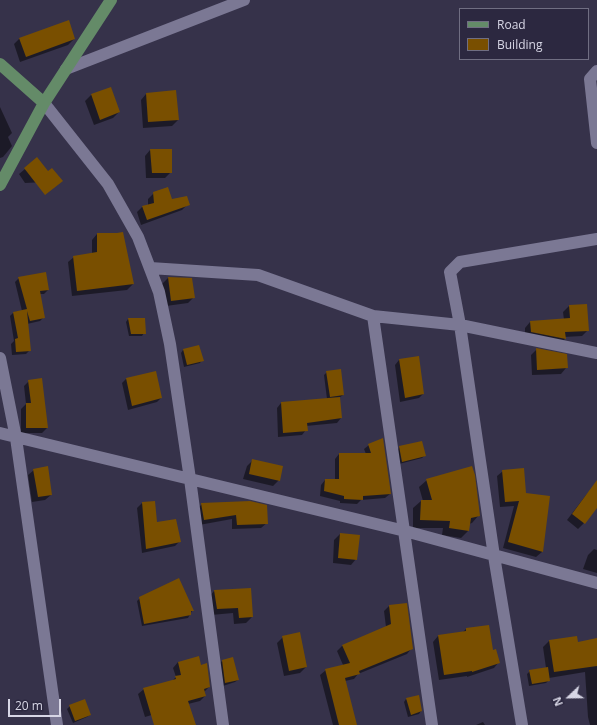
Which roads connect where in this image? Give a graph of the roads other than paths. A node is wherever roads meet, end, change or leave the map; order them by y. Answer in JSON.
{"nodes":[{"id":1,"x":110,"y":0,"type":"edge"},
{"id":2,"x":244,"y":0,"type":"edge"},
{"id":3,"x":0,"y":64,"type":"edge"},
{"id":4,"x":66,"y":69,"type":"junction"},
{"id":5,"x":597,"y":71,"type":"edge"},
{"id":6,"x":44,"y":103,"type":"junction"},
{"id":7,"x":597,"y":143,"type":"edge"},
{"id":8,"x":0,"y":185,"type":"edge"},
{"id":9,"x":597,"y":239,"type":"edge"},
{"id":10,"x":150,"y":268,"type":"junction"},
{"id":11,"x":373,"y":316,"type":"junction"},
{"id":12,"x":460,"y":325,"type":"junction"},
{"id":13,"x":597,"y":353,"type":"edge"},
{"id":14,"x":0,"y":358,"type":"edge"},
{"id":15,"x":0,"y":433,"type":"edge"},
{"id":16,"x":16,"y":438,"type":"junction"},
{"id":17,"x":190,"y":479,"type":"junction"},
{"id":18,"x":405,"y":532,"type":"junction"},
{"id":19,"x":494,"y":556,"type":"junction"},
{"id":20,"x":597,"y":583,"type":"edge"},
{"id":21,"x":57,"y":725,"type":"edge"},
{"id":22,"x":223,"y":725,"type":"edge"},
{"id":23,"x":432,"y":725,"type":"edge"},
{"id":24,"x":522,"y":725,"type":"edge"}],
"edges":[{"from":1,"to":4,"type":"main road"},
{"from":2,"to":4,"type":"street"},
{"from":3,"to":6,"type":"main road"},
{"from":4,"to":6,"type":"main road"},
{"from":5,"to":7,"type":"street"},
{"from":6,"to":8,"type":"main road"},
{"from":6,"to":10,"type":"street"},
{"from":9,"to":12,"type":"street"},
{"from":10,"to":11,"type":"street"},
{"from":10,"to":17,"type":"street"},
{"from":11,"to":12,"type":"street"},
{"from":11,"to":18,"type":"street"},
{"from":12,"to":13,"type":"street"},
{"from":12,"to":19,"type":"street"},
{"from":14,"to":16,"type":"street"},
{"from":15,"to":16,"type":"street"},
{"from":16,"to":17,"type":"street"},
{"from":16,"to":21,"type":"street"},
{"from":17,"to":18,"type":"street"},
{"from":17,"to":22,"type":"street"},
{"from":18,"to":19,"type":"street"},
{"from":18,"to":23,"type":"street"},
{"from":19,"to":20,"type":"street"},
{"from":19,"to":24,"type":"street"}]}
